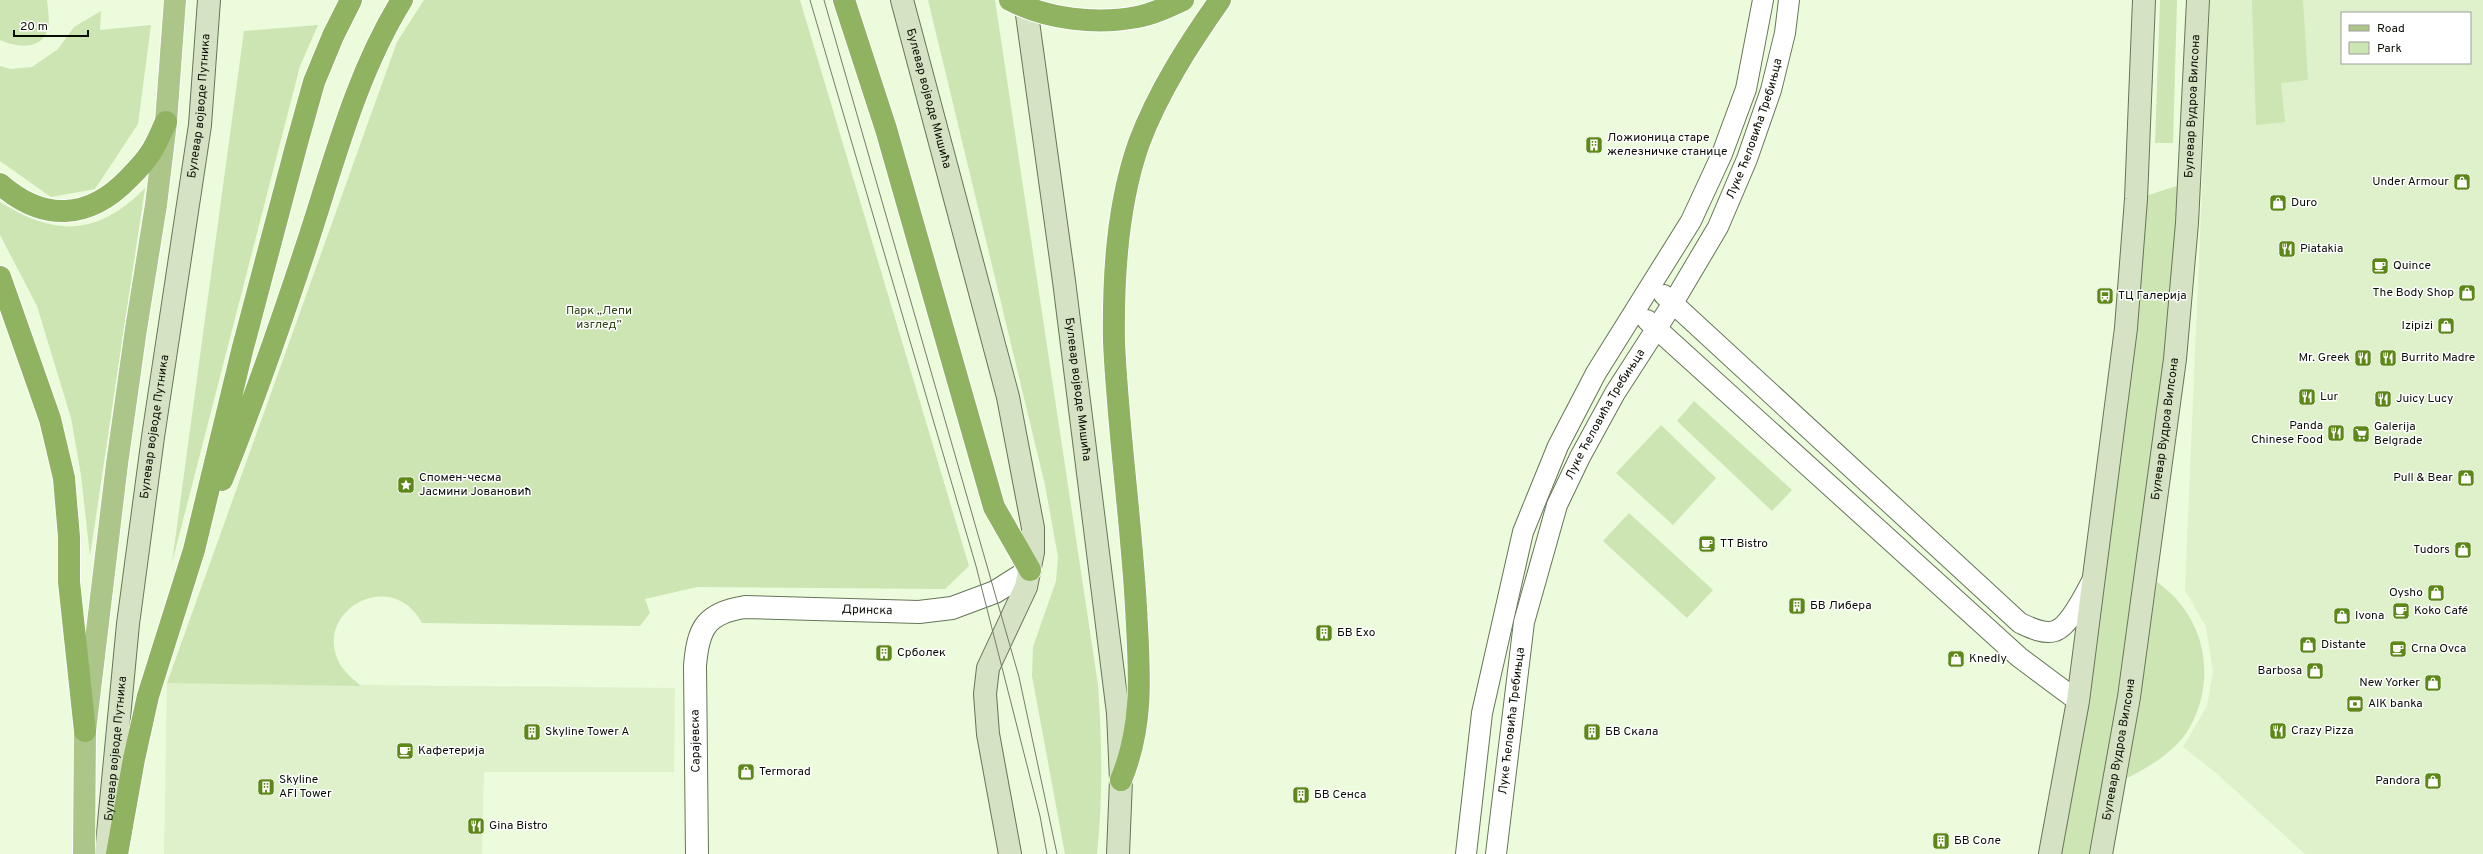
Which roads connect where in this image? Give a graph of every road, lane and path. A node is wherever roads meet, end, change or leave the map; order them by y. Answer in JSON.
{"nodes":[{"id":1,"x":175,"y":0,"type":"edge"},
{"id":2,"x":209,"y":0,"type":"edge"},
{"id":3,"x":351,"y":0,"type":"edge"},
{"id":4,"x":402,"y":0,"type":"edge"},
{"id":5,"x":844,"y":0,"type":"edge"},
{"id":6,"x":902,"y":0,"type":"edge"},
{"id":7,"x":1010,"y":0,"type":"edge"},
{"id":8,"x":1025,"y":0,"type":"edge"},
{"id":9,"x":1183,"y":0,"type":"edge"},
{"id":10,"x":1220,"y":0,"type":"edge"},
{"id":11,"x":1763,"y":0,"type":"edge"},
{"id":12,"x":1789,"y":0,"type":"edge"},
{"id":13,"x":2144,"y":0,"type":"edge"},
{"id":14,"x":2198,"y":0,"type":"edge"},
{"id":15,"x":166,"y":122,"type":"junction"},
{"id":16,"x":0,"y":184,"type":"edge"},
{"id":17,"x":0,"y":277,"type":"edge"},
{"id":18,"x":1653,"y":285,"type":"junction"},
{"id":19,"x":1673,"y":303,"type":"junction"},
{"id":20,"x":1636,"y":311,"type":"junction"},
{"id":21,"x":1657,"y":328,"type":"junction"},
{"id":22,"x":194,"y":550,"type":"junction"},
{"id":23,"x":1030,"y":570,"type":"junction"},
{"id":24,"x":2095,"y":575,"type":"junction"},
{"id":25,"x":702,"y":628,"type":"joint"},
{"id":26,"x":2078,"y":701,"type":"junction"},
{"id":27,"x":85,"y":731,"type":"junction"},
{"id":28,"x":1121,"y":780,"type":"junction"},
{"id":29,"x":84,"y":854,"type":"edge"},
{"id":30,"x":106,"y":854,"type":"edge"},
{"id":31,"x":117,"y":854,"type":"edge"},
{"id":32,"x":697,"y":854,"type":"edge"},
{"id":33,"x":1010,"y":854,"type":"edge"},
{"id":34,"x":1118,"y":854,"type":"edge"},
{"id":35,"x":1466,"y":854,"type":"edge"},
{"id":36,"x":1496,"y":854,"type":"edge"},
{"id":37,"x":2050,"y":854,"type":"edge"},
{"id":38,"x":2101,"y":854,"type":"edge"}],
"edges":[{"from":1,"to":15,"type":"main road","name":"Булевар војводе Путника"},
{"from":2,"to":30,"type":"main road","name":"Булевар војводе Путника"},
{"from":3,"to":22,"type":"highway"},
{"from":4,"to":22,"type":"highway"},
{"from":5,"to":23,"type":"highway"},
{"from":6,"to":23,"type":"main road","name":"Булевар војводе Мишића"},
{"from":7,"to":9,"type":"highway","bridge":true},
{"from":8,"to":28,"type":"main road","name":"Булевар војводе Мишића"},
{"from":10,"to":28,"type":"highway"},
{"from":11,"to":18,"type":"street","name":"Луке Ћеловића Требињца"},
{"from":12,"to":19,"type":"street","name":"Луке Ћеловића Требињца"},
{"from":13,"to":24,"type":"main road"},
{"from":14,"to":38,"type":"main road","name":"Булевар Вудроа Вилсона"},
{"from":15,"to":16,"type":"highway"},
{"from":15,"to":27,"type":"main road","name":"Булевар војводе Путника"},
{"from":17,"to":27,"type":"highway"},
{"from":18,"to":19,"type":"street"},
{"from":18,"to":20,"type":"street","name":"Луке Ћеловића Требињца"},
{"from":19,"to":21,"type":"street","name":"Луке Ћеловића Требињца"},
{"from":19,"to":24,"type":"street"},
{"from":20,"to":21,"type":"street"},
{"from":20,"to":35,"type":"street","name":"Луке Ћеловића Требињца"},
{"from":21,"to":26,"type":"street"},
{"from":21,"to":36,"type":"street","name":"Луке Ћеловића Требињца"},
{"from":22,"to":31,"type":"highway"},
{"from":23,"to":25,"type":"street","name":"Дринска"},
{"from":23,"to":33,"type":"main road","name":"Булевар војводе Мишића"},
{"from":24,"to":26,"type":"main road"},
{"from":25,"to":32,"type":"street","name":"Сарајевска"},
{"from":26,"to":37,"type":"main road"},
{"from":27,"to":29,"type":"main road","name":"Булевар војводе Путника"},
{"from":28,"to":34,"type":"main road","name":"Булевар војводе Мишића"}]}
